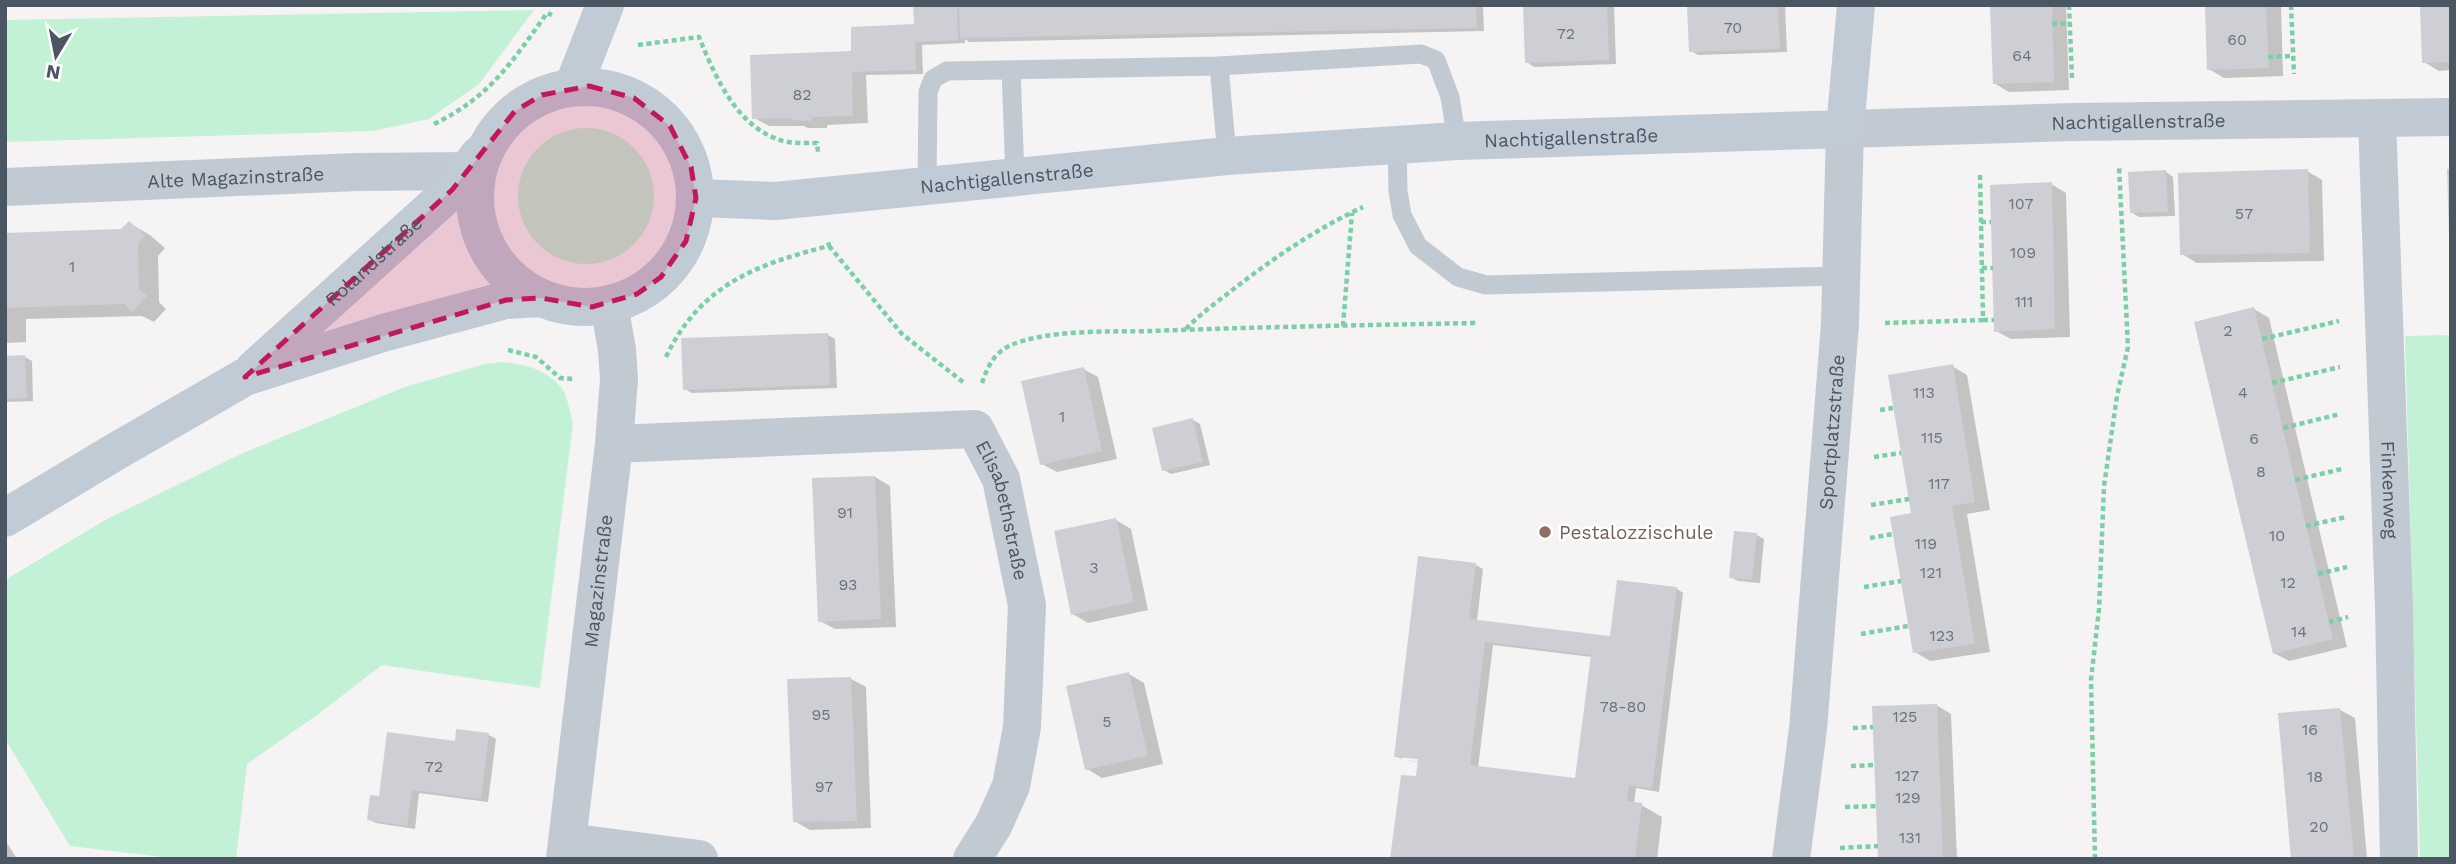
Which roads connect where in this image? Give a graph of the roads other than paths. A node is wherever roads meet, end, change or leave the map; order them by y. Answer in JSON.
{"nodes":[{"id":1,"x":1856,"y":5,"type":"edge"},
{"id":2,"x":601,"y":19,"type":"edge"},
{"id":3,"x":1219,"y":66,"type":"junction"},
{"id":4,"x":1011,"y":70,"type":"junction"},
{"id":5,"x":573,"y":87,"type":"junction"},
{"id":6,"x":2451,"y":117,"type":"edge"},
{"id":7,"x":2377,"y":119,"type":"junction"},
{"id":8,"x":1845,"y":129,"type":"junction"},
{"id":9,"x":493,"y":136,"type":"junction"},
{"id":10,"x":1457,"y":141,"type":"junction"},
{"id":11,"x":1397,"y":145,"type":"junction"},
{"id":12,"x":1227,"y":156,"type":"junction"},
{"id":13,"x":468,"y":171,"type":"junction"},
{"id":14,"x":1015,"y":176,"type":"junction"},
{"id":15,"x":927,"y":184,"type":"junction"},
{"id":16,"x":5,"y":187,"type":"edge"},
{"id":17,"x":696,"y":198,"type":"junction"},
{"id":18,"x":1841,"y":276,"type":"junction"},
{"id":19,"x":541,"y":298,"type":"junction"},
{"id":20,"x":610,"y":304,"type":"junction"},
{"id":21,"x":244,"y":377,"type":"junction"},
{"id":22,"x":614,"y":444,"type":"junction"},
{"id":23,"x":5,"y":518,"type":"edge"},
{"id":24,"x":567,"y":850,"type":"edge"},
{"id":25,"x":699,"y":859,"type":"edge"},
{"id":26,"x":972,"y":859,"type":"edge"},
{"id":27,"x":1791,"y":859,"type":"edge"},
{"id":28,"x":2399,"y":859,"type":"edge"}],
"edges":[{"from":1,"to":8,"type":"main road","name":"Sportplatzstraße"},
{"from":2,"to":5,"type":"main road"},
{"from":3,"to":4,"type":"lane"},
{"from":3,"to":10,"type":"lane"},
{"from":3,"to":12,"type":"lane"},
{"from":4,"to":14,"type":"lane"},
{"from":4,"to":15,"type":"lane"},
{"from":5,"to":9,"type":"main road"},
{"from":5,"to":17,"type":"main road"},
{"from":6,"to":7,"type":"street","name":"Nachtigallenstraße"},
{"from":7,"to":8,"type":"street","name":"Nachtigallenstraße"},
{"from":7,"to":28,"type":"street","name":"Finkenweg"},
{"from":8,"to":10,"type":"main road","name":"Nachtigallenstraße"},
{"from":8,"to":18,"type":"street","name":"Sportplatzstraße"},
{"from":9,"to":13,"type":"main road","name":"Rolandstraße"},
{"from":9,"to":19,"type":"main road"},
{"from":10,"to":11,"type":"main road","name":"Nachtigallenstraße"},
{"from":11,"to":12,"type":"main road","name":"Nachtigallenstraße"},
{"from":11,"to":18,"type":"lane"},
{"from":12,"to":14,"type":"main road","name":"Nachtigallenstraße"},
{"from":13,"to":16,"type":"street","name":"Alte Magazinstraße"},
{"from":13,"to":21,"type":"main road","name":"Rolandstraße"},
{"from":14,"to":15,"type":"main road","name":"Nachtigallenstraße"},
{"from":15,"to":17,"type":"main road","name":"Nachtigallenstraße"},
{"from":17,"to":20,"type":"main road"},
{"from":18,"to":27,"type":"street","name":"Sportplatzstraße"},
{"from":19,"to":20,"type":"main road"},
{"from":19,"to":21,"type":"main road","name":"Rolandstraße"},
{"from":20,"to":22,"type":"street","name":"Magazinstraße"},
{"from":21,"to":23,"type":"main road","name":"Rolandstraße"},
{"from":22,"to":24,"type":"street","name":"Magazinstraße"},
{"from":22,"to":26,"type":"street","name":"Elisabethstraße"},
{"from":24,"to":25,"type":"street"}]}
